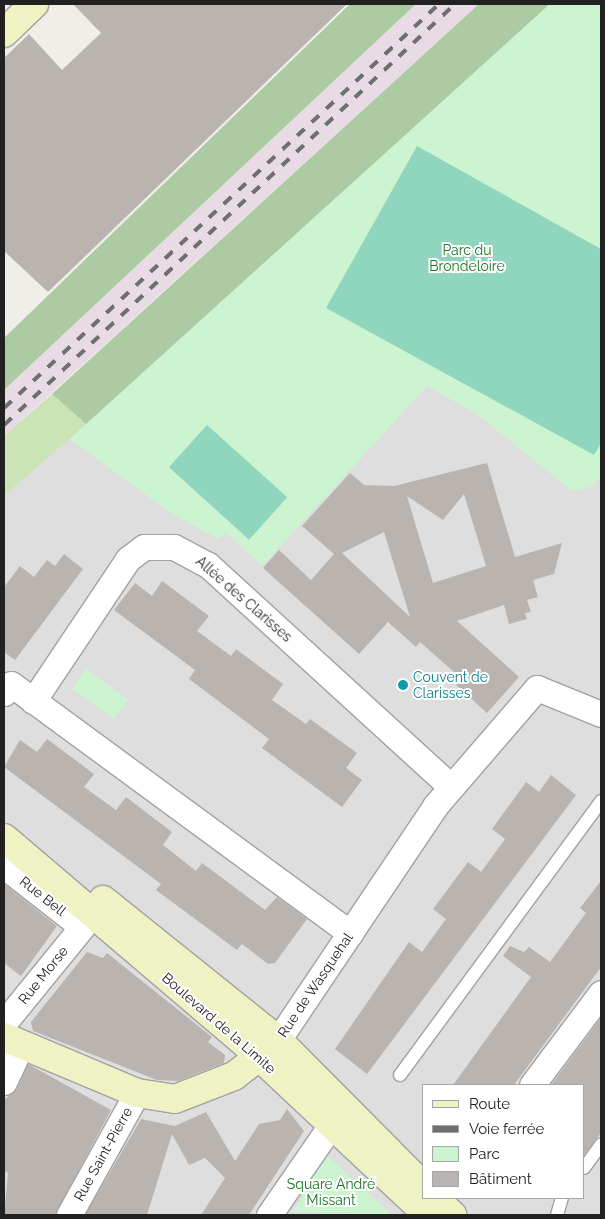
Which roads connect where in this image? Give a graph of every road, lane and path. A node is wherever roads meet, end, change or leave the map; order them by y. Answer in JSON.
{"nodes":[{"id":1,"x":34,"y":4,"type":"edge"},
{"id":2,"x":4,"y":33,"type":"edge"},
{"id":3,"x":4,"y":693,"type":"edge"},
{"id":4,"x":33,"y":701,"type":"junction"},
{"id":5,"x":601,"y":714,"type":"edge"},
{"id":6,"x":451,"y":787,"type":"junction"},
{"id":7,"x":601,"y":801,"type":"edge"},
{"id":8,"x":4,"y":821,"type":"edge"},
{"id":9,"x":4,"y":838,"type":"edge"},
{"id":10,"x":4,"y":866,"type":"edge"},
{"id":11,"x":82,"y":927,"type":"joint"},
{"id":12,"x":350,"y":933,"type":"junction"},
{"id":13,"x":601,"y":993,"type":"edge"},
{"id":14,"x":4,"y":1023,"type":"edge"},
{"id":15,"x":13,"y":1040,"type":"edge"},
{"id":16,"x":270,"y":1049,"type":"junction"},
{"id":17,"x":400,"y":1075,"type":"dead end"},
{"id":18,"x":4,"y":1082,"type":"edge"},
{"id":19,"x":533,"y":1084,"type":"edge"},
{"id":20,"x":137,"y":1093,"type":"junction"},
{"id":21,"x":331,"y":1125,"type":"junction"},
{"id":22,"x":601,"y":1145,"type":"edge"},
{"id":23,"x":585,"y":1167,"type":"edge"},
{"id":24,"x":422,"y":1188,"type":"edge"},
{"id":25,"x":422,"y":1191,"type":"edge"},
{"id":26,"x":562,"y":1199,"type":"edge"},
{"id":27,"x":69,"y":1215,"type":"edge"},
{"id":28,"x":269,"y":1215,"type":"edge"},
{"id":29,"x":557,"y":1215,"type":"edge"}],
"edges":[{"from":1,"to":2,"type":"main road"},
{"from":3,"to":4,"type":"street"},
{"from":4,"to":6,"type":"street","name":"Allée des Clarisses"},
{"from":4,"to":12,"type":"street"},
{"from":5,"to":6,"type":"street","name":"Rue de Wasquehal"},
{"from":6,"to":12,"type":"street","name":"Rue de Wasquehal"},
{"from":7,"to":17,"type":"lane"},
{"from":8,"to":16,"type":"main road","name":"Boulevard de la Limite"},
{"from":9,"to":16,"type":"main road","name":"Boulevard de la Limite"},
{"from":10,"to":11,"type":"street","name":"Rue Bell"},
{"from":11,"to":14,"type":"street","name":"Rue Morse"},
{"from":12,"to":16,"type":"street","name":"Rue de Wasquehal"},
{"from":13,"to":19,"type":"street"},
{"from":15,"to":18,"type":"street"},
{"from":15,"to":20,"type":"main road","name":"Rue de Wasquehal"},
{"from":16,"to":20,"type":"main road","name":"Rue de Wasquehal"},
{"from":16,"to":21,"type":"main road","name":"Boulevard de la Limite"},
{"from":16,"to":24,"type":"main road","name":"Boulevard de la Limite"},
{"from":20,"to":27,"type":"street","name":"Rue Saint-Pierre"},
{"from":21,"to":25,"type":"main road","name":"Boulevard de la Limite"},
{"from":21,"to":28,"type":"street"},
{"from":22,"to":23,"type":"lane"},
{"from":26,"to":29,"type":"lane"}]}
